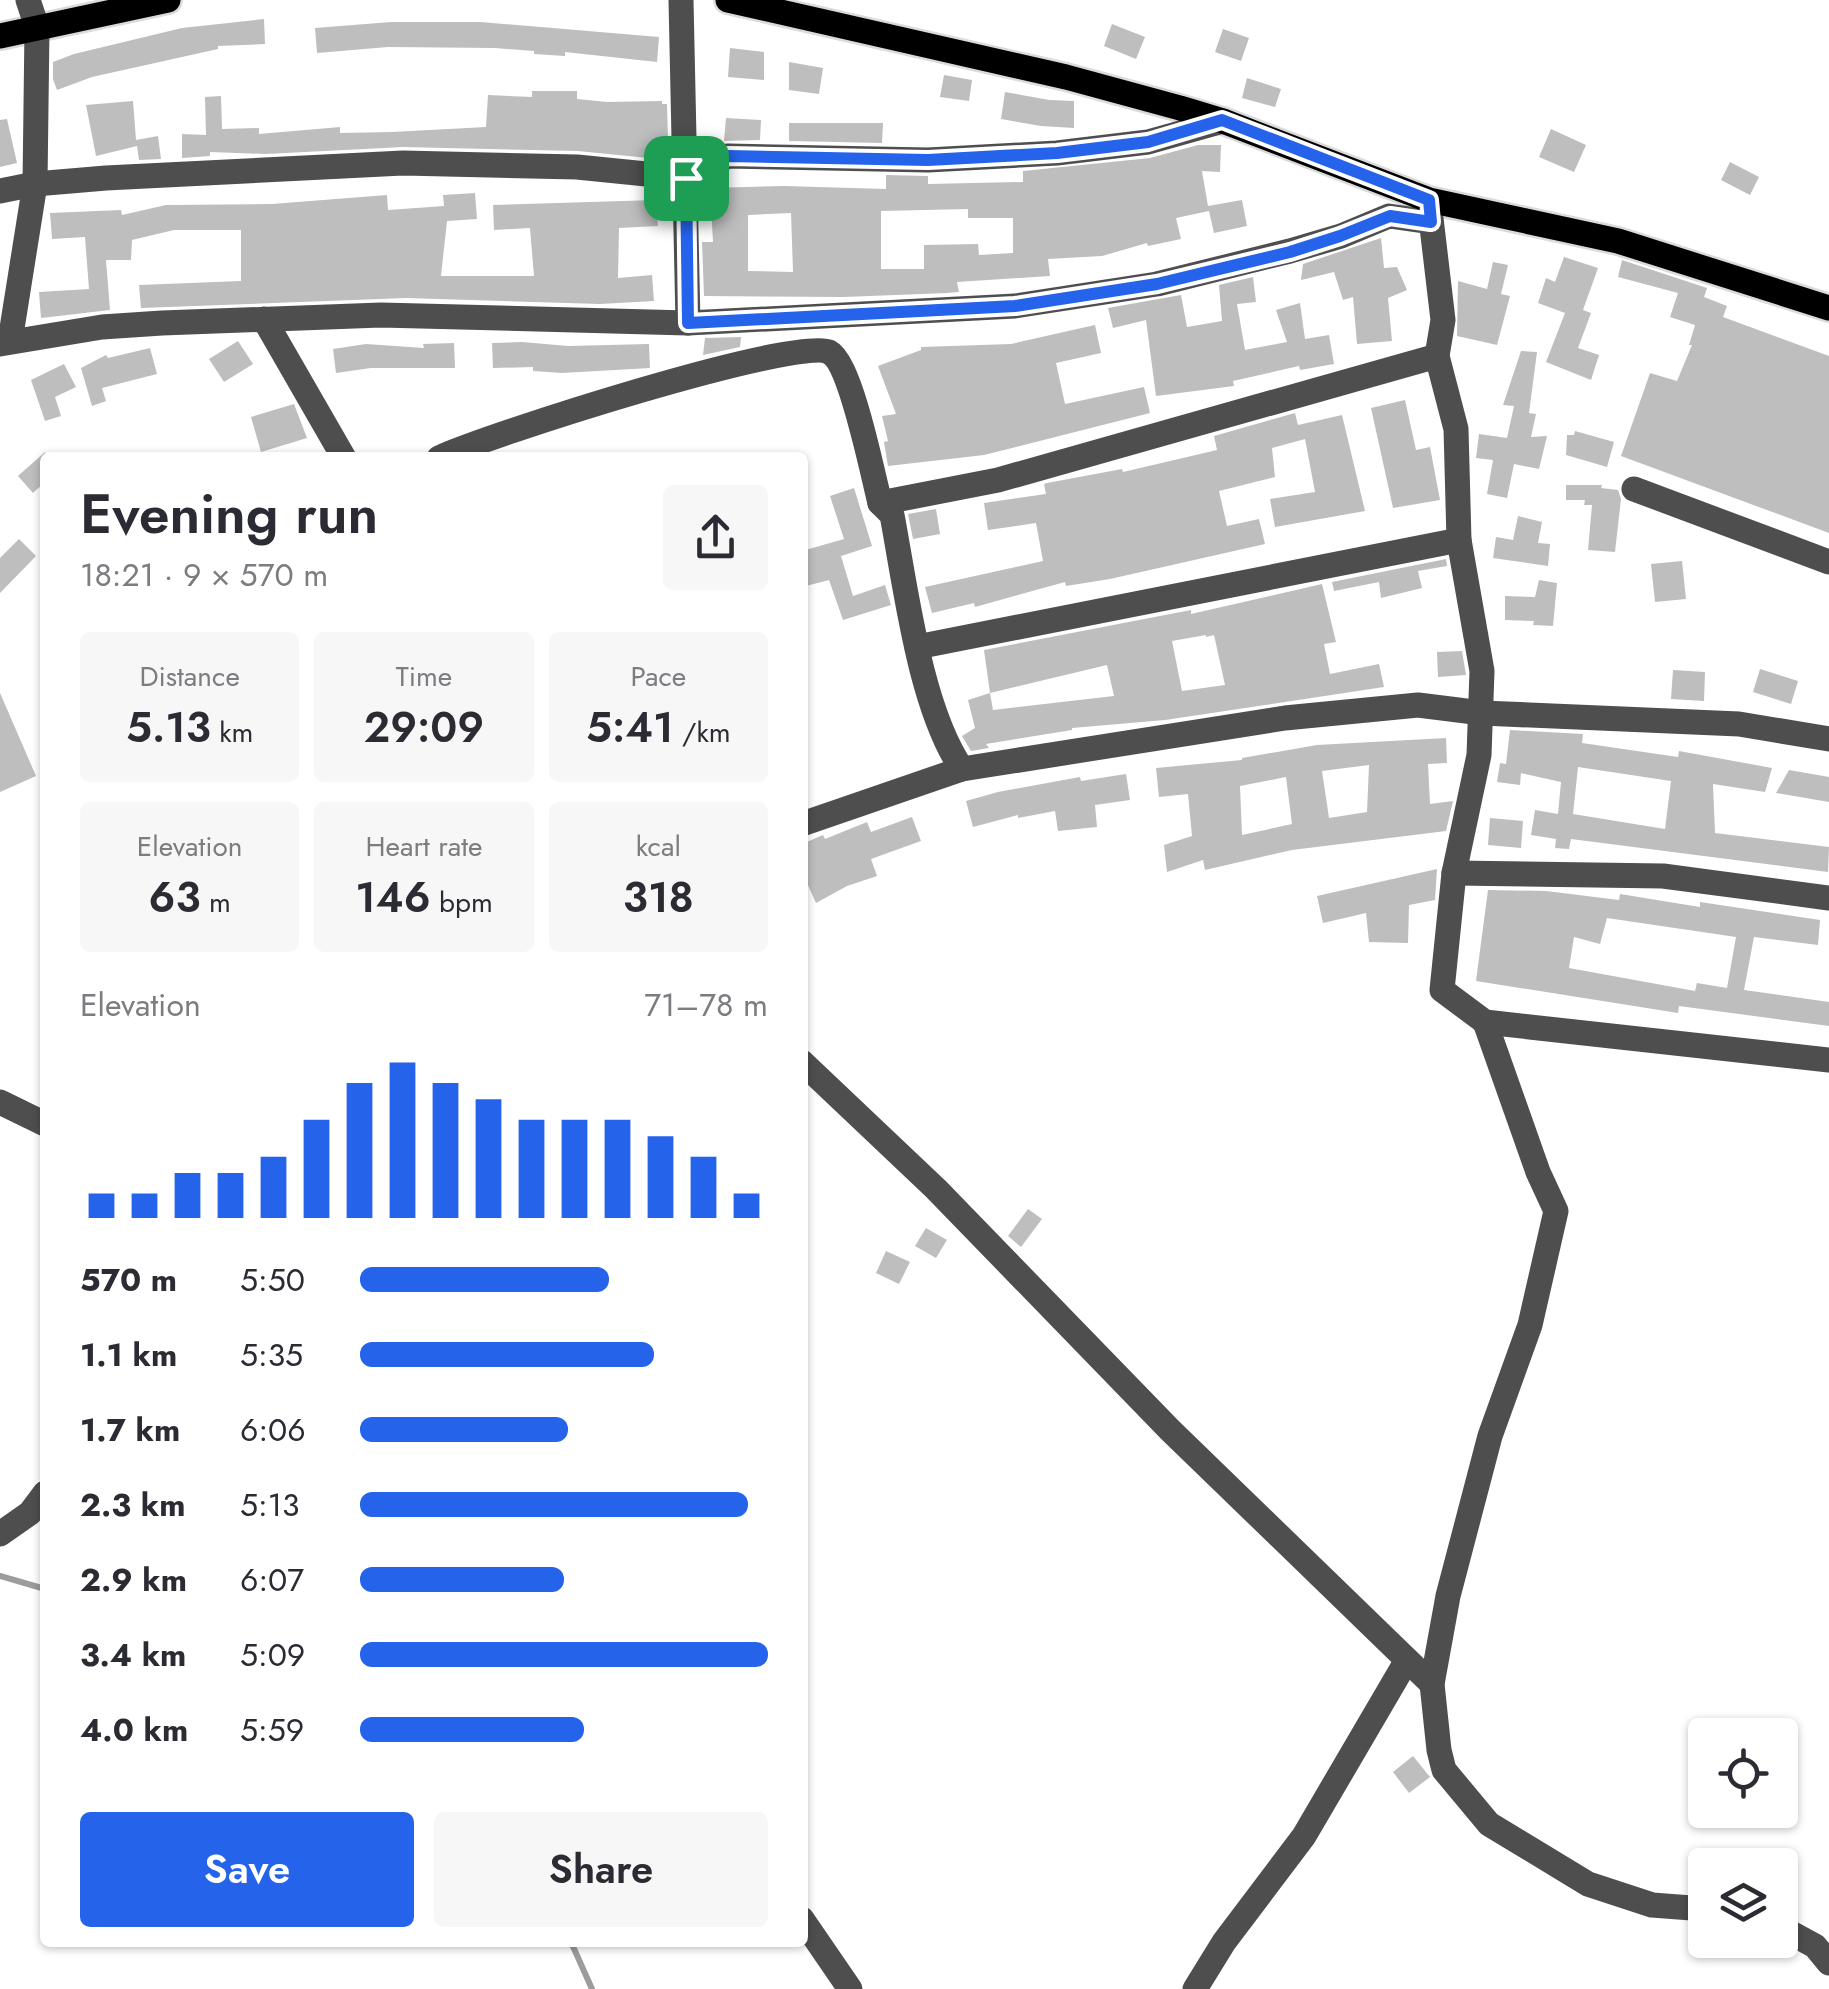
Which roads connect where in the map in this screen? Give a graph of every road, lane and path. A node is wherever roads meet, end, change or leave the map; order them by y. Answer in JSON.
{"nodes":[{"id":1,"x":28,"y":0,"type":"edge"},
{"id":2,"x":168,"y":0,"type":"edge"},
{"id":3,"x":681,"y":0,"type":"edge"},
{"id":4,"x":728,"y":0,"type":"edge"},
{"id":5,"x":37,"y":27,"type":"junction"},
{"id":6,"x":0,"y":36,"type":"edge"},
{"id":7,"x":1222,"y":120,"type":"junction"},
{"id":8,"x":686,"y":178,"type":"junction"},
{"id":9,"x":35,"y":184,"type":"junction"},
{"id":10,"x":0,"y":191,"type":"edge"},
{"id":11,"x":1430,"y":211,"type":"junction"},
{"id":12,"x":1829,"y":308,"type":"edge"},
{"id":13,"x":264,"y":320,"type":"junction"},
{"id":14,"x":688,"y":323,"type":"junction"},
{"id":15,"x":5,"y":342,"type":"edge"},
{"id":16,"x":1437,"y":356,"type":"junction"},
{"id":17,"x":341,"y":452,"type":"edge"},
{"id":18,"x":456,"y":452,"type":"edge"},
{"id":19,"x":1634,"y":489,"type":"dead end"},
{"id":20,"x":880,"y":503,"type":"junction"},
{"id":21,"x":1460,"y":540,"type":"junction"},
{"id":22,"x":1829,"y":562,"type":"edge"},
{"id":23,"x":917,"y":647,"type":"junction"},
{"id":24,"x":1482,"y":713,"type":"junction"},
{"id":25,"x":1829,"y":739,"type":"edge"},
{"id":26,"x":962,"y":769,"type":"junction"},
{"id":27,"x":808,"y":822,"type":"edge"},
{"id":28,"x":1454,"y":873,"type":"junction"},
{"id":29,"x":1829,"y":898,"type":"edge"},
{"id":30,"x":1485,"y":1022,"type":"junction"},
{"id":31,"x":1829,"y":1060,"type":"edge"},
{"id":32,"x":808,"y":1068,"type":"edge"},
{"id":33,"x":0,"y":1102,"type":"edge"},
{"id":34,"x":40,"y":1122,"type":"edge"},
{"id":35,"x":40,"y":1500,"type":"edge"},
{"id":36,"x":0,"y":1534,"type":"edge"},
{"id":37,"x":1406,"y":1660,"type":"junction"},
{"id":38,"x":1432,"y":1684,"type":"junction"},
{"id":39,"x":1688,"y":1908,"type":"edge"},
{"id":40,"x":808,"y":1928,"type":"edge"},
{"id":41,"x":1798,"y":1937,"type":"edge"},
{"id":42,"x":1829,"y":1963,"type":"edge"},
{"id":43,"x":850,"y":1989,"type":"edge"},
{"id":44,"x":1195,"y":1989,"type":"edge"}],
"edges":[{"from":1,"to":5,"type":"street"},
{"from":2,"to":5,"type":"main road"},
{"from":3,"to":8,"type":"street"},
{"from":4,"to":7,"type":"main road"},
{"from":5,"to":6,"type":"main road"},
{"from":5,"to":9,"type":"street"},
{"from":7,"to":8,"type":"street"},
{"from":7,"to":11,"type":"main road"},
{"from":8,"to":9,"type":"street"},
{"from":8,"to":14,"type":"street"},
{"from":9,"to":10,"type":"street"},
{"from":9,"to":15,"type":"street"},
{"from":11,"to":12,"type":"main road"},
{"from":11,"to":14,"type":"street"},
{"from":11,"to":16,"type":"street"},
{"from":13,"to":14,"type":"street"},
{"from":13,"to":15,"type":"street"},
{"from":13,"to":17,"type":"street"},
{"from":16,"to":20,"type":"street"},
{"from":16,"to":21,"type":"street"},
{"from":18,"to":20,"type":"street"},
{"from":19,"to":22,"type":"street"},
{"from":20,"to":23,"type":"street"},
{"from":21,"to":23,"type":"street"},
{"from":21,"to":24,"type":"street"},
{"from":23,"to":26,"type":"street"},
{"from":24,"to":25,"type":"street"},
{"from":24,"to":26,"type":"street"},
{"from":24,"to":28,"type":"street"},
{"from":26,"to":27,"type":"street"},
{"from":28,"to":29,"type":"street"},
{"from":28,"to":30,"type":"street"},
{"from":30,"to":31,"type":"street"},
{"from":30,"to":38,"type":"street"},
{"from":32,"to":37,"type":"street"},
{"from":33,"to":34,"type":"street"},
{"from":35,"to":36,"type":"street"},
{"from":37,"to":38,"type":"street"},
{"from":37,"to":44,"type":"street"},
{"from":38,"to":39,"type":"street"},
{"from":40,"to":43,"type":"street"},
{"from":41,"to":42,"type":"street"}]}
